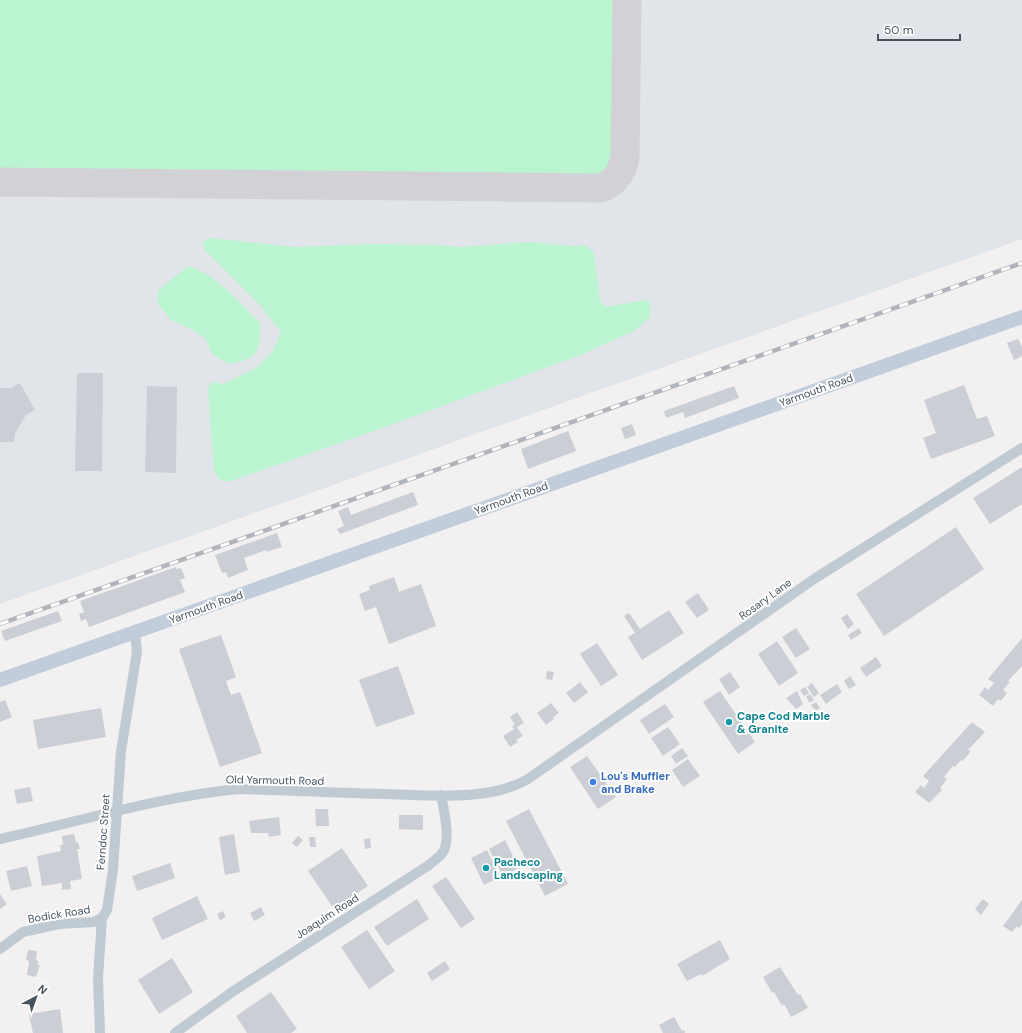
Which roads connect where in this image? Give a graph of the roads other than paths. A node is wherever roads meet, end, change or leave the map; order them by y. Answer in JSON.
{"nodes":[{"id":1,"x":1022,"y":317,"type":"edge"},
{"id":2,"x":1022,"y":448,"type":"edge"},
{"id":3,"x":135,"y":632,"type":"junction"},
{"id":4,"x":0,"y":680,"type":"edge"},
{"id":5,"x":528,"y":779,"type":"joint"},
{"id":6,"x":442,"y":795,"type":"junction"},
{"id":7,"x":117,"y":811,"type":"junction"},
{"id":8,"x":0,"y":839,"type":"edge"},
{"id":9,"x":102,"y":918,"type":"junction"},
{"id":10,"x":0,"y":949,"type":"edge"},
{"id":11,"x":100,"y":1033,"type":"edge"},
{"id":12,"x":175,"y":1033,"type":"edge"}],
"edges":[{"from":1,"to":3,"type":"main road","name":"Yarmouth Road"},
{"from":2,"to":5,"type":"street","name":"Rosary Lane"},
{"from":3,"to":4,"type":"main road","name":"Yarmouth Road"},
{"from":3,"to":7,"type":"street","name":"Ferndoc Street"},
{"from":5,"to":6,"type":"street","name":"Old Yarmouth Road"},
{"from":6,"to":7,"type":"street","name":"Old Yarmouth Road"},
{"from":6,"to":12,"type":"street","name":"Joaquim Road"},
{"from":7,"to":8,"type":"street","name":"Old Yarmouth Road"},
{"from":7,"to":9,"type":"street","name":"Ferndoc Street"},
{"from":9,"to":10,"type":"street","name":"Bodick Road"},
{"from":9,"to":11,"type":"street","name":"Ferndoc Street"}]}
